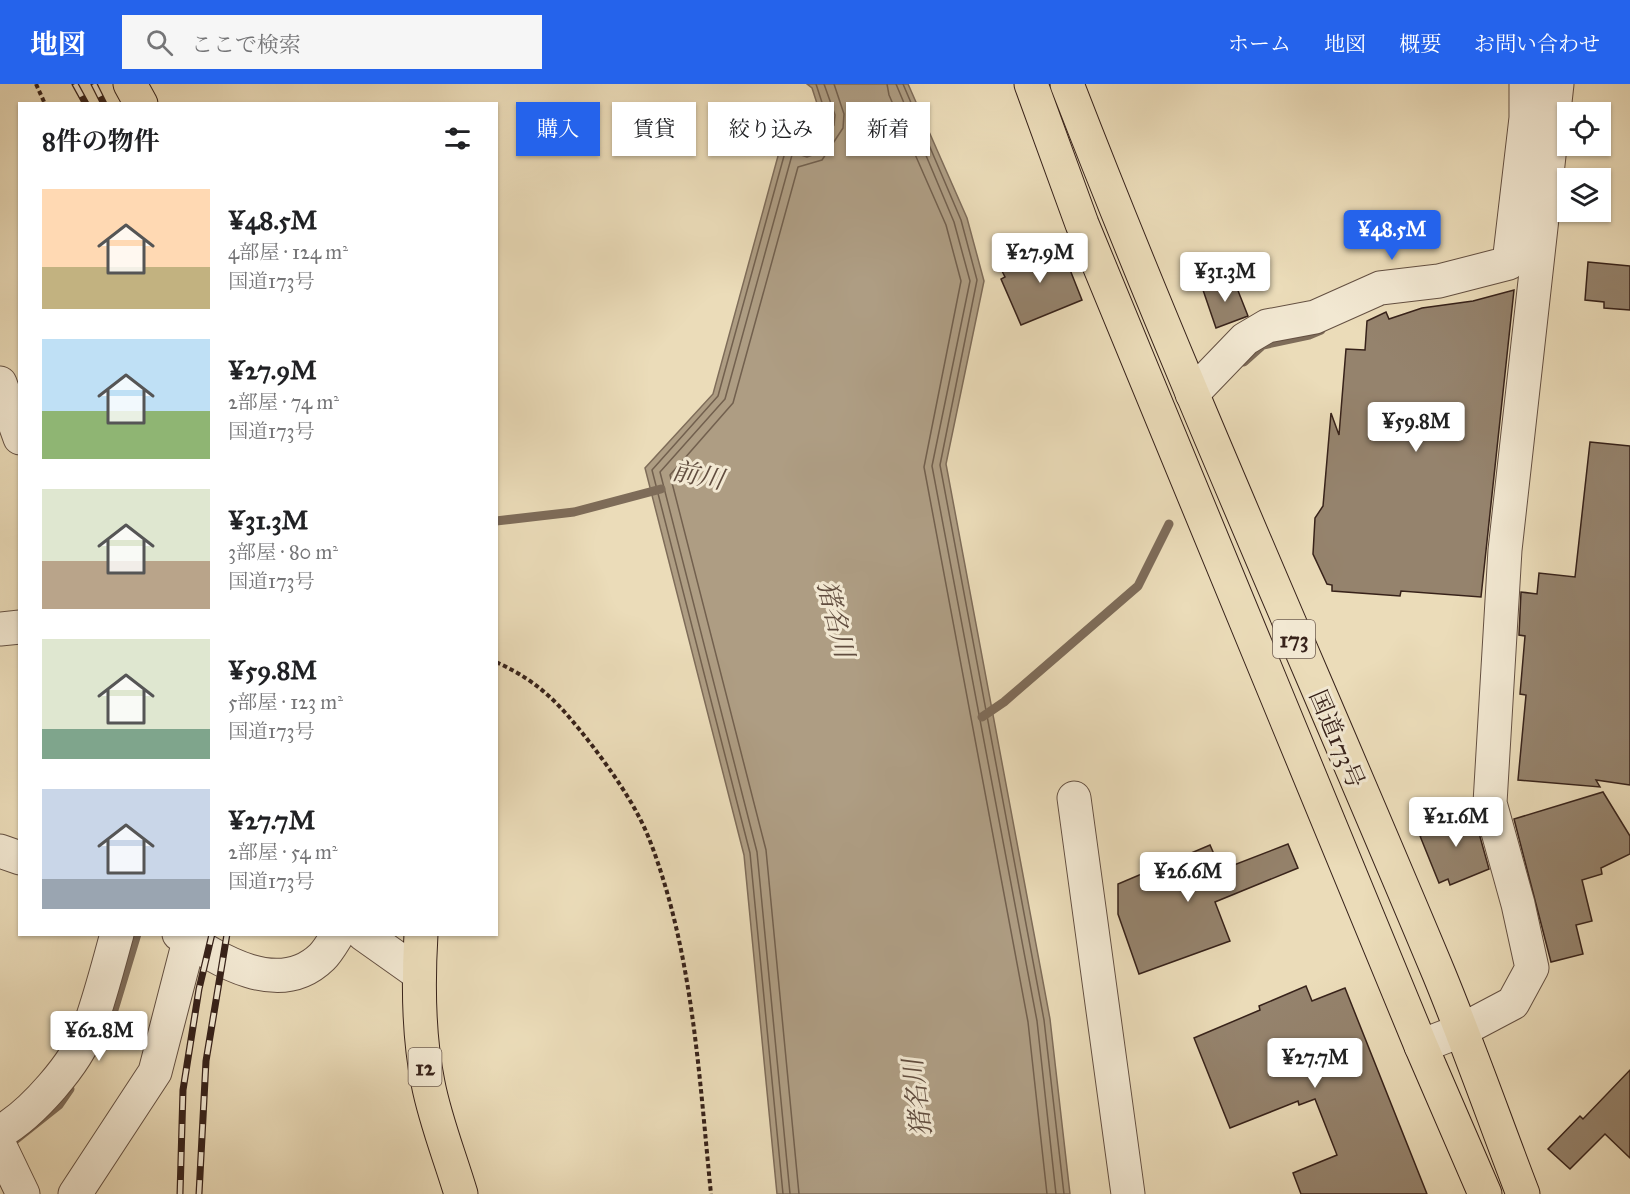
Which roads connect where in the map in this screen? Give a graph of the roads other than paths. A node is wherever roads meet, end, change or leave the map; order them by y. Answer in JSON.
{"nodes":[{"id":1,"x":130,"y":84,"type":"edge"},
{"id":2,"x":1031,"y":84,"type":"edge"},
{"id":3,"x":1067,"y":84,"type":"edge"},
{"id":4,"x":1526,"y":84,"type":"edge"},
{"id":5,"x":1557,"y":84,"type":"edge"},
{"id":6,"x":140,"y":102,"type":"edge"},
{"id":7,"x":0,"y":383,"type":"edge"},
{"id":8,"x":1192,"y":394,"type":"junction"},
{"id":9,"x":18,"y":432,"type":"edge"},
{"id":10,"x":18,"y":627,"type":"edge"},
{"id":11,"x":0,"y":629,"type":"edge"},
{"id":12,"x":1074,"y":798,"type":"dead end"},
{"id":13,"x":0,"y":851,"type":"edge"},
{"id":14,"x":18,"y":857,"type":"edge"},
{"id":15,"x":116,"y":936,"type":"edge"},
{"id":16,"x":337,"y":936,"type":"edge"},
{"id":17,"x":366,"y":936,"type":"edge"},
{"id":18,"x":421,"y":936,"type":"edge"},
{"id":19,"x":184,"y":938,"type":"edge"},
{"id":20,"x":418,"y":973,"type":"junction"},
{"id":21,"x":1460,"y":1031,"type":"junction"},
{"id":22,"x":1421,"y":1046,"type":"junction"},
{"id":23,"x":0,"y":1132,"type":"edge"},
{"id":24,"x":0,"y":1146,"type":"edge"},
{"id":25,"x":23,"y":1194,"type":"edge"},
{"id":26,"x":75,"y":1194,"type":"edge"},
{"id":27,"x":461,"y":1194,"type":"edge"},
{"id":28,"x":1128,"y":1194,"type":"edge"},
{"id":29,"x":1485,"y":1194,"type":"edge"},
{"id":30,"x":1523,"y":1194,"type":"edge"}],
"edges":[{"from":1,"to":6,"type":"main road"},
{"from":2,"to":22,"type":"main road","name":"国道173号","number":"173"},
{"from":3,"to":8,"type":"main road","name":"国道173号","number":"173"},
{"from":4,"to":8,"type":"street"},
{"from":5,"to":21,"type":"street"},
{"from":7,"to":9,"type":"street"},
{"from":8,"to":21,"type":"main road","name":"国道173号","number":"173"},
{"from":10,"to":11,"type":"street"},
{"from":12,"to":28,"type":"street"},
{"from":13,"to":14,"type":"street"},
{"from":15,"to":23,"type":"street"},
{"from":16,"to":19,"type":"street"},
{"from":17,"to":20,"type":"street"},
{"from":18,"to":20,"type":"main road","number":"12"},
{"from":19,"to":26,"type":"street"},
{"from":20,"to":27,"type":"main road","number":"12"},
{"from":21,"to":22,"type":"street"},
{"from":21,"to":30,"type":"main road","name":"国道173号","number":"173"},
{"from":22,"to":29,"type":"main road","name":"国道173号","number":"173"},
{"from":24,"to":25,"type":"street"}]}
